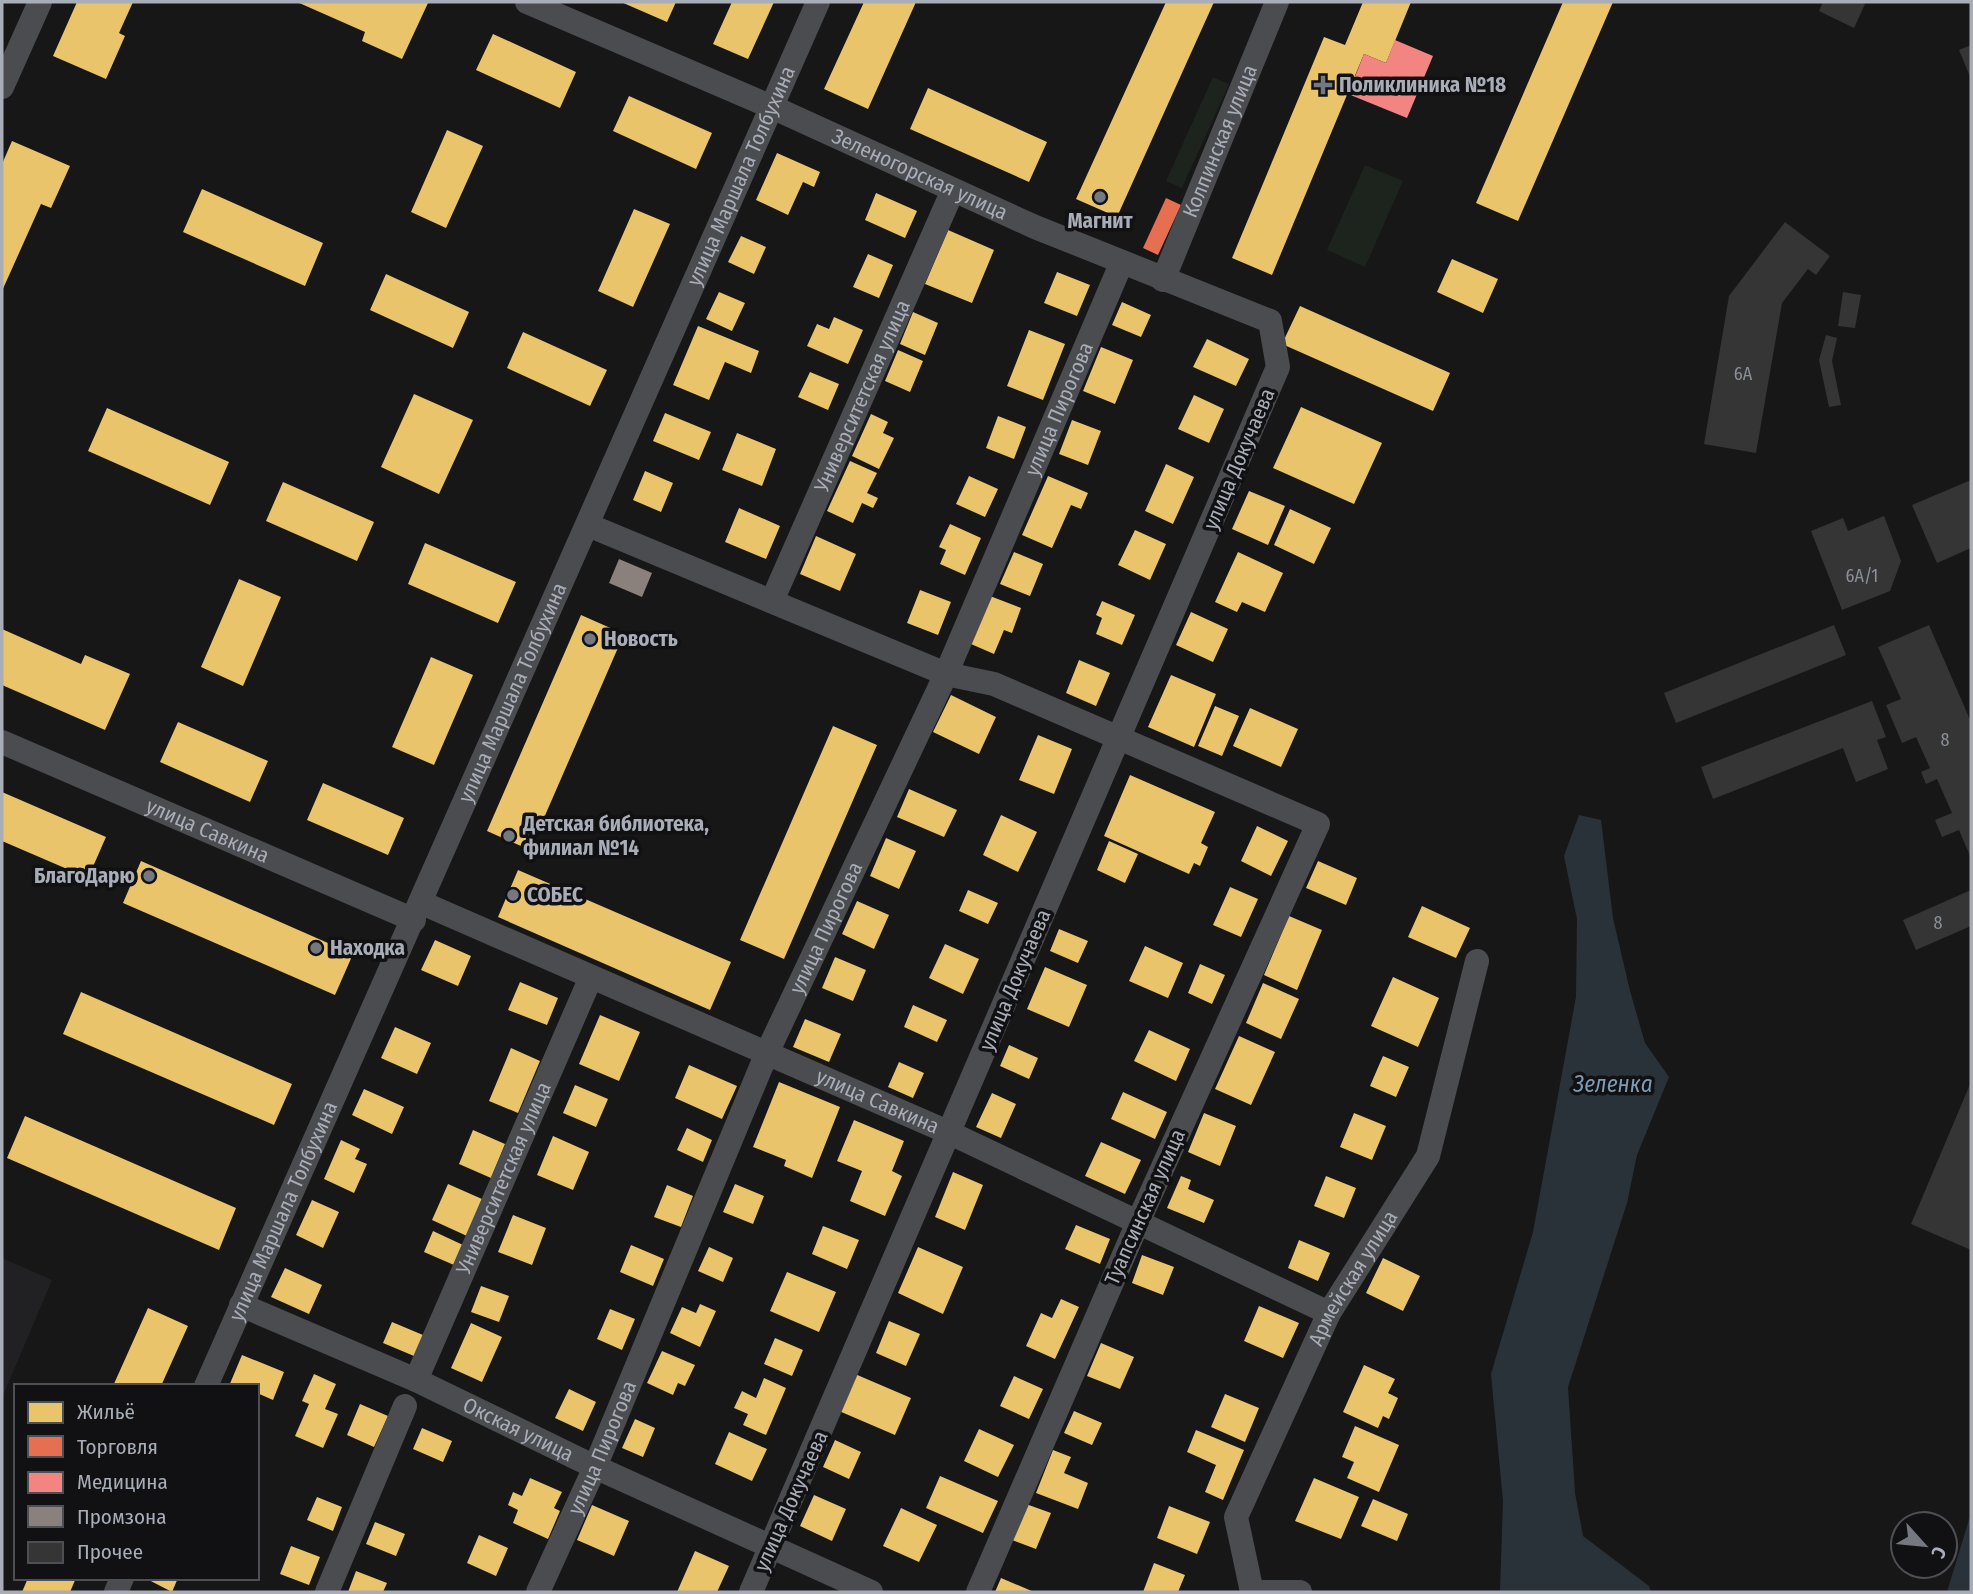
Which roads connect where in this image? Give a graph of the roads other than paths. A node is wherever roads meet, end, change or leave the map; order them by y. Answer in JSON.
{"nodes":[{"id":1,"x":40,"y":2,"type":"edge"},
{"id":2,"x":527,"y":2,"type":"edge"},
{"id":3,"x":818,"y":2,"type":"edge"},
{"id":4,"x":1277,"y":2,"type":"edge"},
{"id":5,"x":2,"y":87,"type":"edge"},
{"id":6,"x":772,"y":107,"type":"junction"},
{"id":7,"x":953,"y":190,"type":"junction"},
{"id":8,"x":1121,"y":264,"type":"junction"},
{"id":9,"x":1163,"y":280,"type":"junction"},
{"id":10,"x":1278,"y":367,"type":"joint"},
{"id":11,"x":588,"y":525,"type":"junction"},
{"id":12,"x":772,"y":601,"type":"junction"},
{"id":13,"x":946,"y":674,"type":"junction"},
{"id":14,"x":1119,"y":738,"type":"junction"},
{"id":15,"x":2,"y":743,"type":"edge"},
{"id":16,"x":418,"y":911,"type":"junction"},
{"id":17,"x":1477,"y":961,"type":"dead end"},
{"id":18,"x":591,"y":978,"type":"junction"},
{"id":19,"x":766,"y":1055,"type":"junction"},
{"id":20,"x":950,"y":1133,"type":"junction"},
{"id":21,"x":1139,"y":1220,"type":"junction"},
{"id":22,"x":242,"y":1305,"type":"junction"},
{"id":23,"x":1329,"y":1313,"type":"junction"},
{"id":24,"x":416,"y":1380,"type":"junction"},
{"id":25,"x":207,"y":1384,"type":"edge"},
{"id":26,"x":405,"y":1406,"type":"dead end"},
{"id":27,"x":595,"y":1467,"type":"junction"},
{"id":28,"x":771,"y":1549,"type":"junction"},
{"id":29,"x":327,"y":1592,"type":"edge"},
{"id":30,"x":538,"y":1592,"type":"edge"},
{"id":31,"x":751,"y":1592,"type":"edge"},
{"id":32,"x":871,"y":1592,"type":"edge"},
{"id":33,"x":978,"y":1592,"type":"edge"},
{"id":34,"x":1252,"y":1592,"type":"edge"},
{"id":35,"x":1258,"y":1592,"type":"edge"},
{"id":36,"x":1300,"y":1592,"type":"edge"}],
"edges":[{"from":1,"to":5,"type":"street"},
{"from":2,"to":6,"type":"street","name":"Зеленогорская улица"},
{"from":3,"to":6,"type":"street","name":"улица Маршала Толбухина"},
{"from":4,"to":9,"type":"street","name":"Колпинская улица"},
{"from":6,"to":7,"type":"street","name":"Зеленогорская улица"},
{"from":6,"to":11,"type":"street","name":"улица Маршала Толбухина"},
{"from":7,"to":8,"type":"street","name":"Зеленогорская улица"},
{"from":7,"to":12,"type":"street","name":"Университетская улица"},
{"from":8,"to":9,"type":"street","name":"Зеленогорская улица"},
{"from":8,"to":13,"type":"street","name":"улица Пирогова"},
{"from":9,"to":10,"type":"street","name":"Зеленогорская улица"},
{"from":10,"to":14,"type":"street","name":"улица Докучаева"},
{"from":11,"to":12,"type":"street"},
{"from":11,"to":16,"type":"street","name":"улица Маршала Толбухина"},
{"from":12,"to":13,"type":"street"},
{"from":13,"to":14,"type":"street"},
{"from":13,"to":19,"type":"street","name":"улица Пирогова"},
{"from":14,"to":20,"type":"street","name":"улица Докучаева"},
{"from":14,"to":21,"type":"street","name":"Туапсинская улица"},
{"from":15,"to":16,"type":"street","name":"улица Савкина"},
{"from":16,"to":18,"type":"street","name":"улица Савкина"},
{"from":16,"to":22,"type":"street","name":"улица Маршала Толбухина"},
{"from":17,"to":23,"type":"street","name":"Армейская улица"},
{"from":18,"to":19,"type":"street","name":"улица Савкина"},
{"from":18,"to":24,"type":"street","name":"Университетская улица"},
{"from":19,"to":20,"type":"street","name":"улица Савкина"},
{"from":19,"to":27,"type":"street","name":"улица Пирогова"},
{"from":20,"to":21,"type":"street","name":"улица Савкина"},
{"from":20,"to":28,"type":"street","name":"улица Докучаева"},
{"from":21,"to":23,"type":"street","name":"улица Савкина"},
{"from":21,"to":33,"type":"street","name":"Туапсинская улица"},
{"from":22,"to":24,"type":"street","name":"Окская улица"},
{"from":22,"to":25,"type":"street","name":"улица Маршала Толбухина"},
{"from":23,"to":34,"type":"street","name":"Армейская улица"},
{"from":24,"to":27,"type":"street","name":"Окская улица"},
{"from":26,"to":29,"type":"street"},
{"from":27,"to":28,"type":"street","name":"Окская улица"},
{"from":27,"to":30,"type":"street","name":"улица Пирогова"},
{"from":28,"to":31,"type":"street","name":"улица Докучаева"},
{"from":28,"to":32,"type":"street","name":"Окская улица"},
{"from":35,"to":36,"type":"street"}]}
